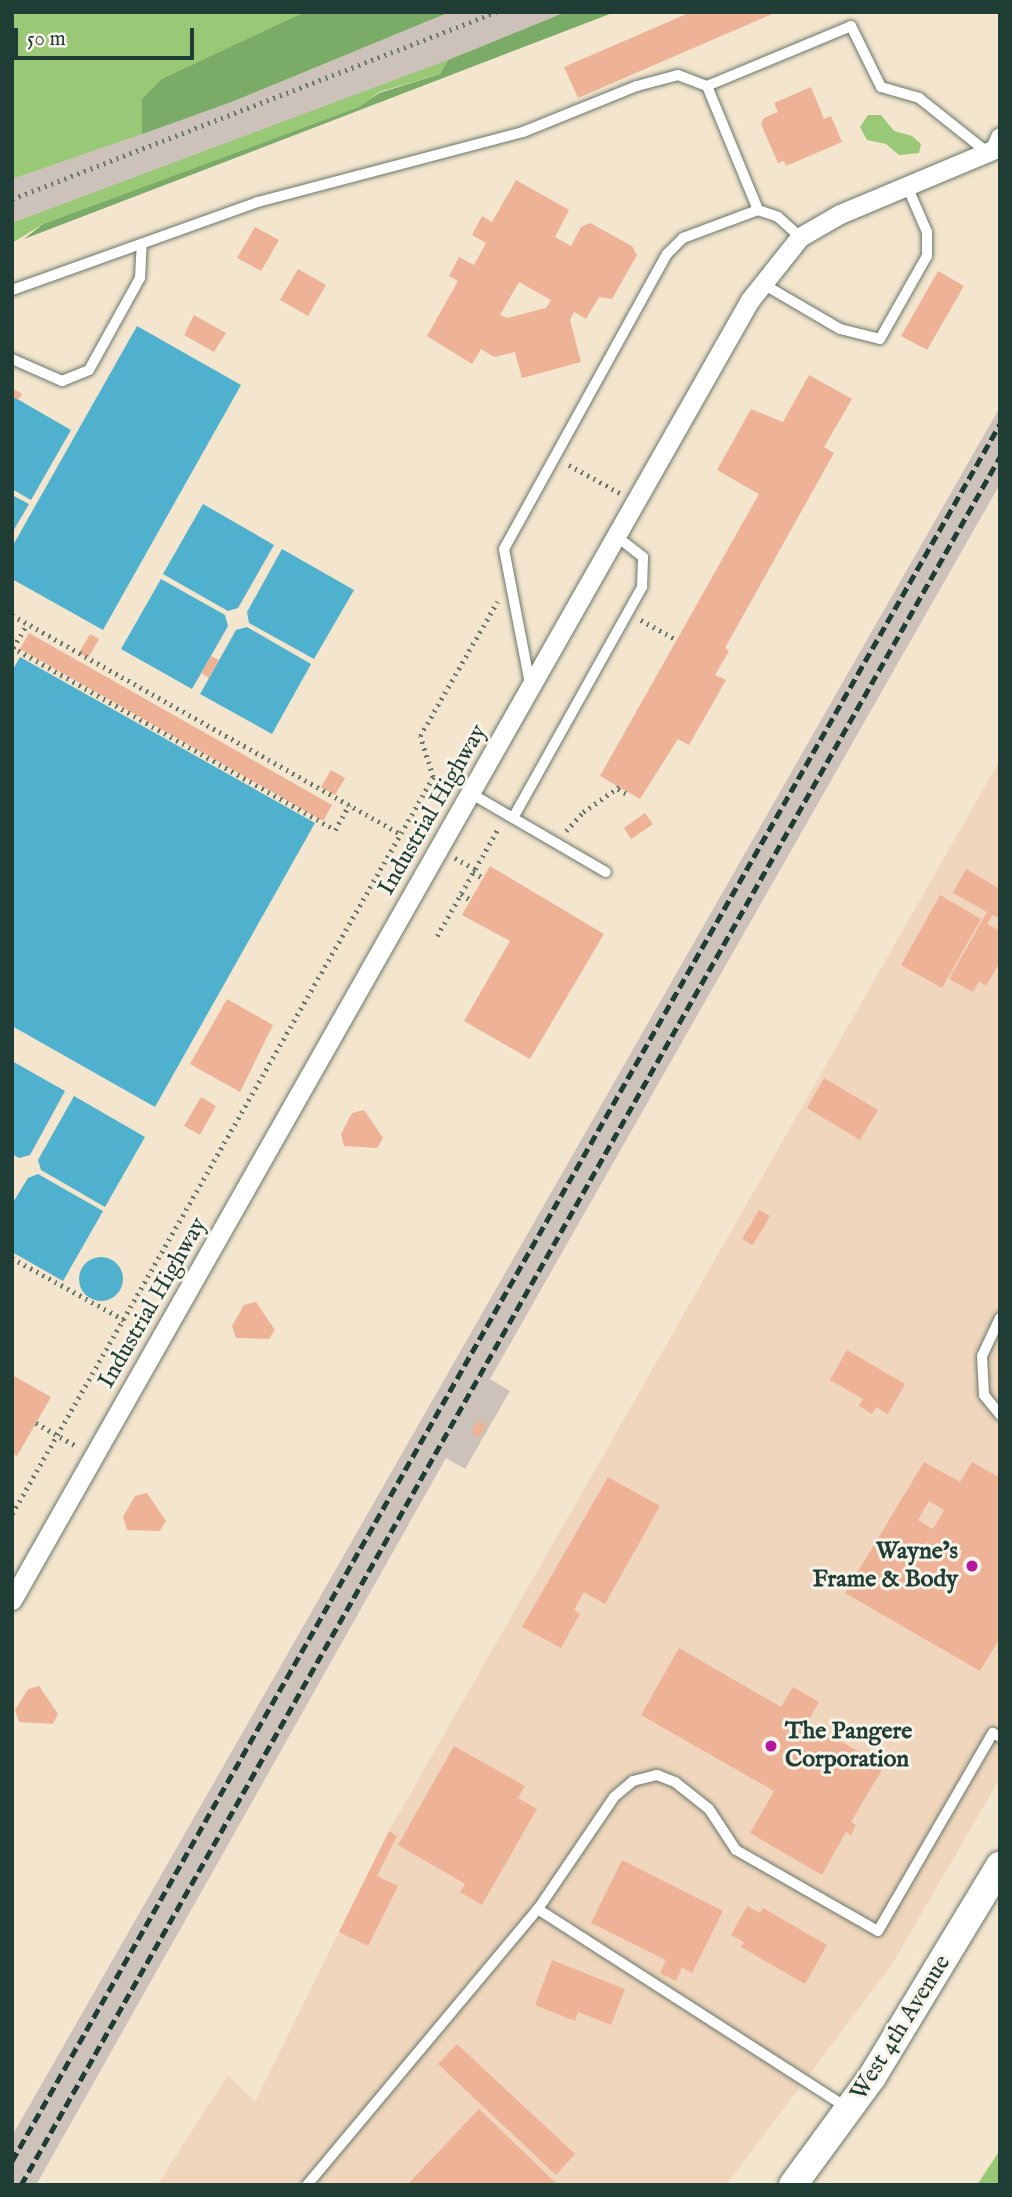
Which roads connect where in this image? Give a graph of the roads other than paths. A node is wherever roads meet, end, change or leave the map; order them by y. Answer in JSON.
{"nodes":[{"id":1,"x":707,"y":86,"type":"junction"},
{"id":2,"x":995,"y":148,"type":"edge"},
{"id":3,"x":907,"y":186,"type":"junction"},
{"id":4,"x":758,"y":210,"type":"junction"},
{"id":5,"x":800,"y":237,"type":"junction"},
{"id":6,"x":142,"y":245,"type":"junction"},
{"id":7,"x":763,"y":284,"type":"junction"},
{"id":8,"x":12,"y":290,"type":"edge"},
{"id":9,"x":12,"y":359,"type":"edge"},
{"id":10,"x":616,"y":536,"type":"junction"},
{"id":11,"x":531,"y":688,"type":"junction"},
{"id":12,"x":470,"y":793,"type":"junction"},
{"id":13,"x":510,"y":816,"type":"junction"},
{"id":14,"x":606,"y":872,"type":"dead end"},
{"id":15,"x":1000,"y":1318,"type":"edge"},
{"id":16,"x":1000,"y":1415,"type":"edge"},
{"id":17,"x":12,"y":1601,"type":"edge"},
{"id":18,"x":1000,"y":1737,"type":"edge"},
{"id":19,"x":1000,"y":1866,"type":"edge"},
{"id":20,"x":538,"y":1909,"type":"junction"},
{"id":21,"x":849,"y":2109,"type":"junction"},
{"id":22,"x":307,"y":2185,"type":"edge"},
{"id":23,"x":793,"y":2185,"type":"edge"}],
"edges":[{"from":1,"to":2,"type":"lane"},
{"from":1,"to":4,"type":"lane"},
{"from":1,"to":6,"type":"lane"},
{"from":2,"to":3,"type":"street","name":"Industrial Highway"},
{"from":3,"to":5,"type":"street","name":"Industrial Highway"},
{"from":3,"to":7,"type":"lane"},
{"from":4,"to":5,"type":"lane"},
{"from":4,"to":11,"type":"lane"},
{"from":5,"to":7,"type":"street","name":"Industrial Highway"},
{"from":6,"to":8,"type":"lane"},
{"from":6,"to":9,"type":"lane"},
{"from":7,"to":10,"type":"street","name":"Industrial Highway"},
{"from":10,"to":11,"type":"street","name":"Industrial Highway"},
{"from":10,"to":13,"type":"lane"},
{"from":11,"to":12,"type":"street","name":"Industrial Highway"},
{"from":12,"to":13,"type":"lane"},
{"from":12,"to":17,"type":"street","name":"Industrial Highway"},
{"from":13,"to":14,"type":"lane"},
{"from":15,"to":16,"type":"lane"},
{"from":18,"to":20,"type":"lane"},
{"from":19,"to":21,"type":"main road","name":"West 4th Avenue"},
{"from":20,"to":21,"type":"lane"},
{"from":20,"to":22,"type":"lane"},
{"from":21,"to":23,"type":"main road","name":"West 4th Avenue"}]}
